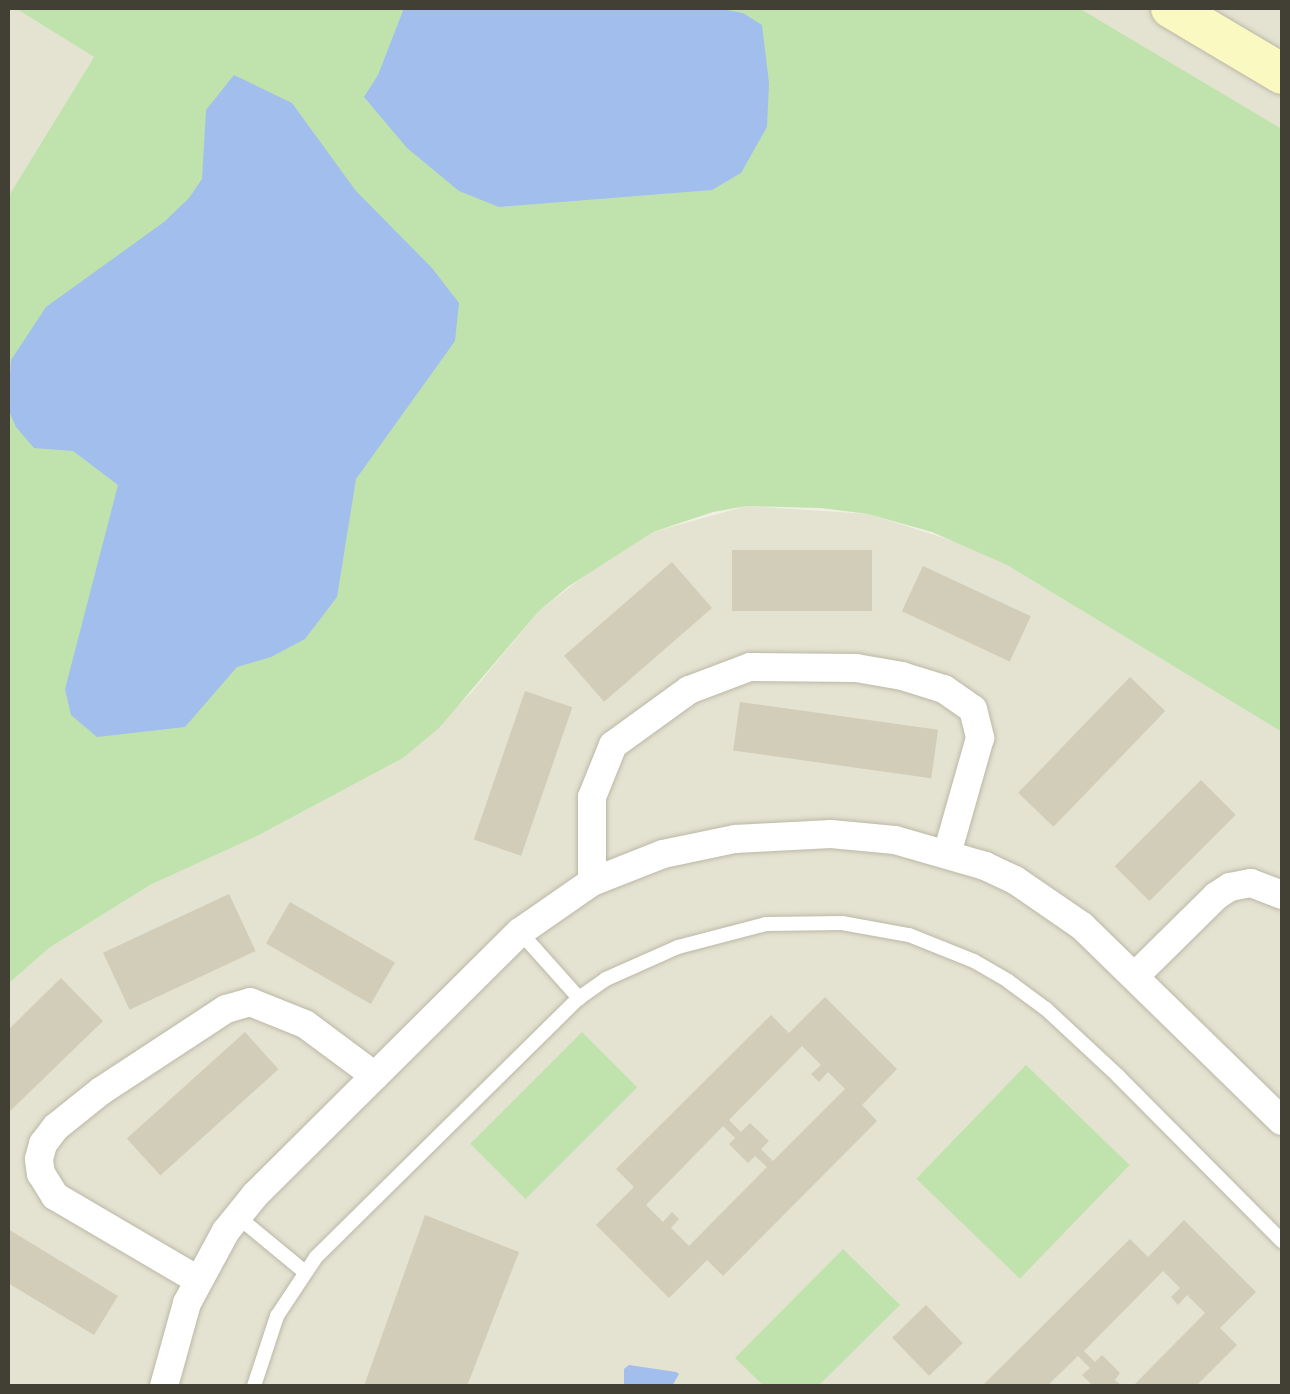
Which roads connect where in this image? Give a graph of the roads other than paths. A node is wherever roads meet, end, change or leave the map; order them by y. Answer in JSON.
{"nodes":[{"id":1,"x":1171,"y":8,"type":"edge"},
{"id":2,"x":1282,"y":74,"type":"edge"},
{"id":3,"x":947,"y":854,"type":"junction"},
{"id":4,"x":592,"y":882,"type":"junction"},
{"id":5,"x":1282,"y":894,"type":"edge"},
{"id":6,"x":520,"y":932,"type":"junction"},
{"id":7,"x":1134,"y":976,"type":"junction"},
{"id":8,"x":579,"y":998,"type":"junction"},
{"id":9,"x":375,"y":1076,"type":"junction"},
{"id":10,"x":1282,"y":1121,"type":"edge"},
{"id":11,"x":236,"y":1216,"type":"junction"},
{"id":12,"x":1282,"y":1240,"type":"edge"},
{"id":13,"x":305,"y":1272,"type":"junction"},
{"id":14,"x":198,"y":1280,"type":"junction"},
{"id":15,"x":164,"y":1386,"type":"edge"},
{"id":16,"x":254,"y":1386,"type":"edge"}],
"edges":[{"from":1,"to":2,"type":"street"},
{"from":3,"to":4,"type":"street"},
{"from":3,"to":4,"type":"street"},
{"from":3,"to":7,"type":"street"},
{"from":4,"to":6,"type":"street"},
{"from":5,"to":7,"type":"street"},
{"from":6,"to":8,"type":"lane"},
{"from":6,"to":9,"type":"street"},
{"from":7,"to":10,"type":"street"},
{"from":8,"to":12,"type":"lane"},
{"from":8,"to":13,"type":"lane"},
{"from":9,"to":11,"type":"street"},
{"from":9,"to":14,"type":"street"},
{"from":11,"to":13,"type":"lane"},
{"from":11,"to":14,"type":"street"},
{"from":13,"to":16,"type":"lane"},
{"from":14,"to":15,"type":"street"}]}
